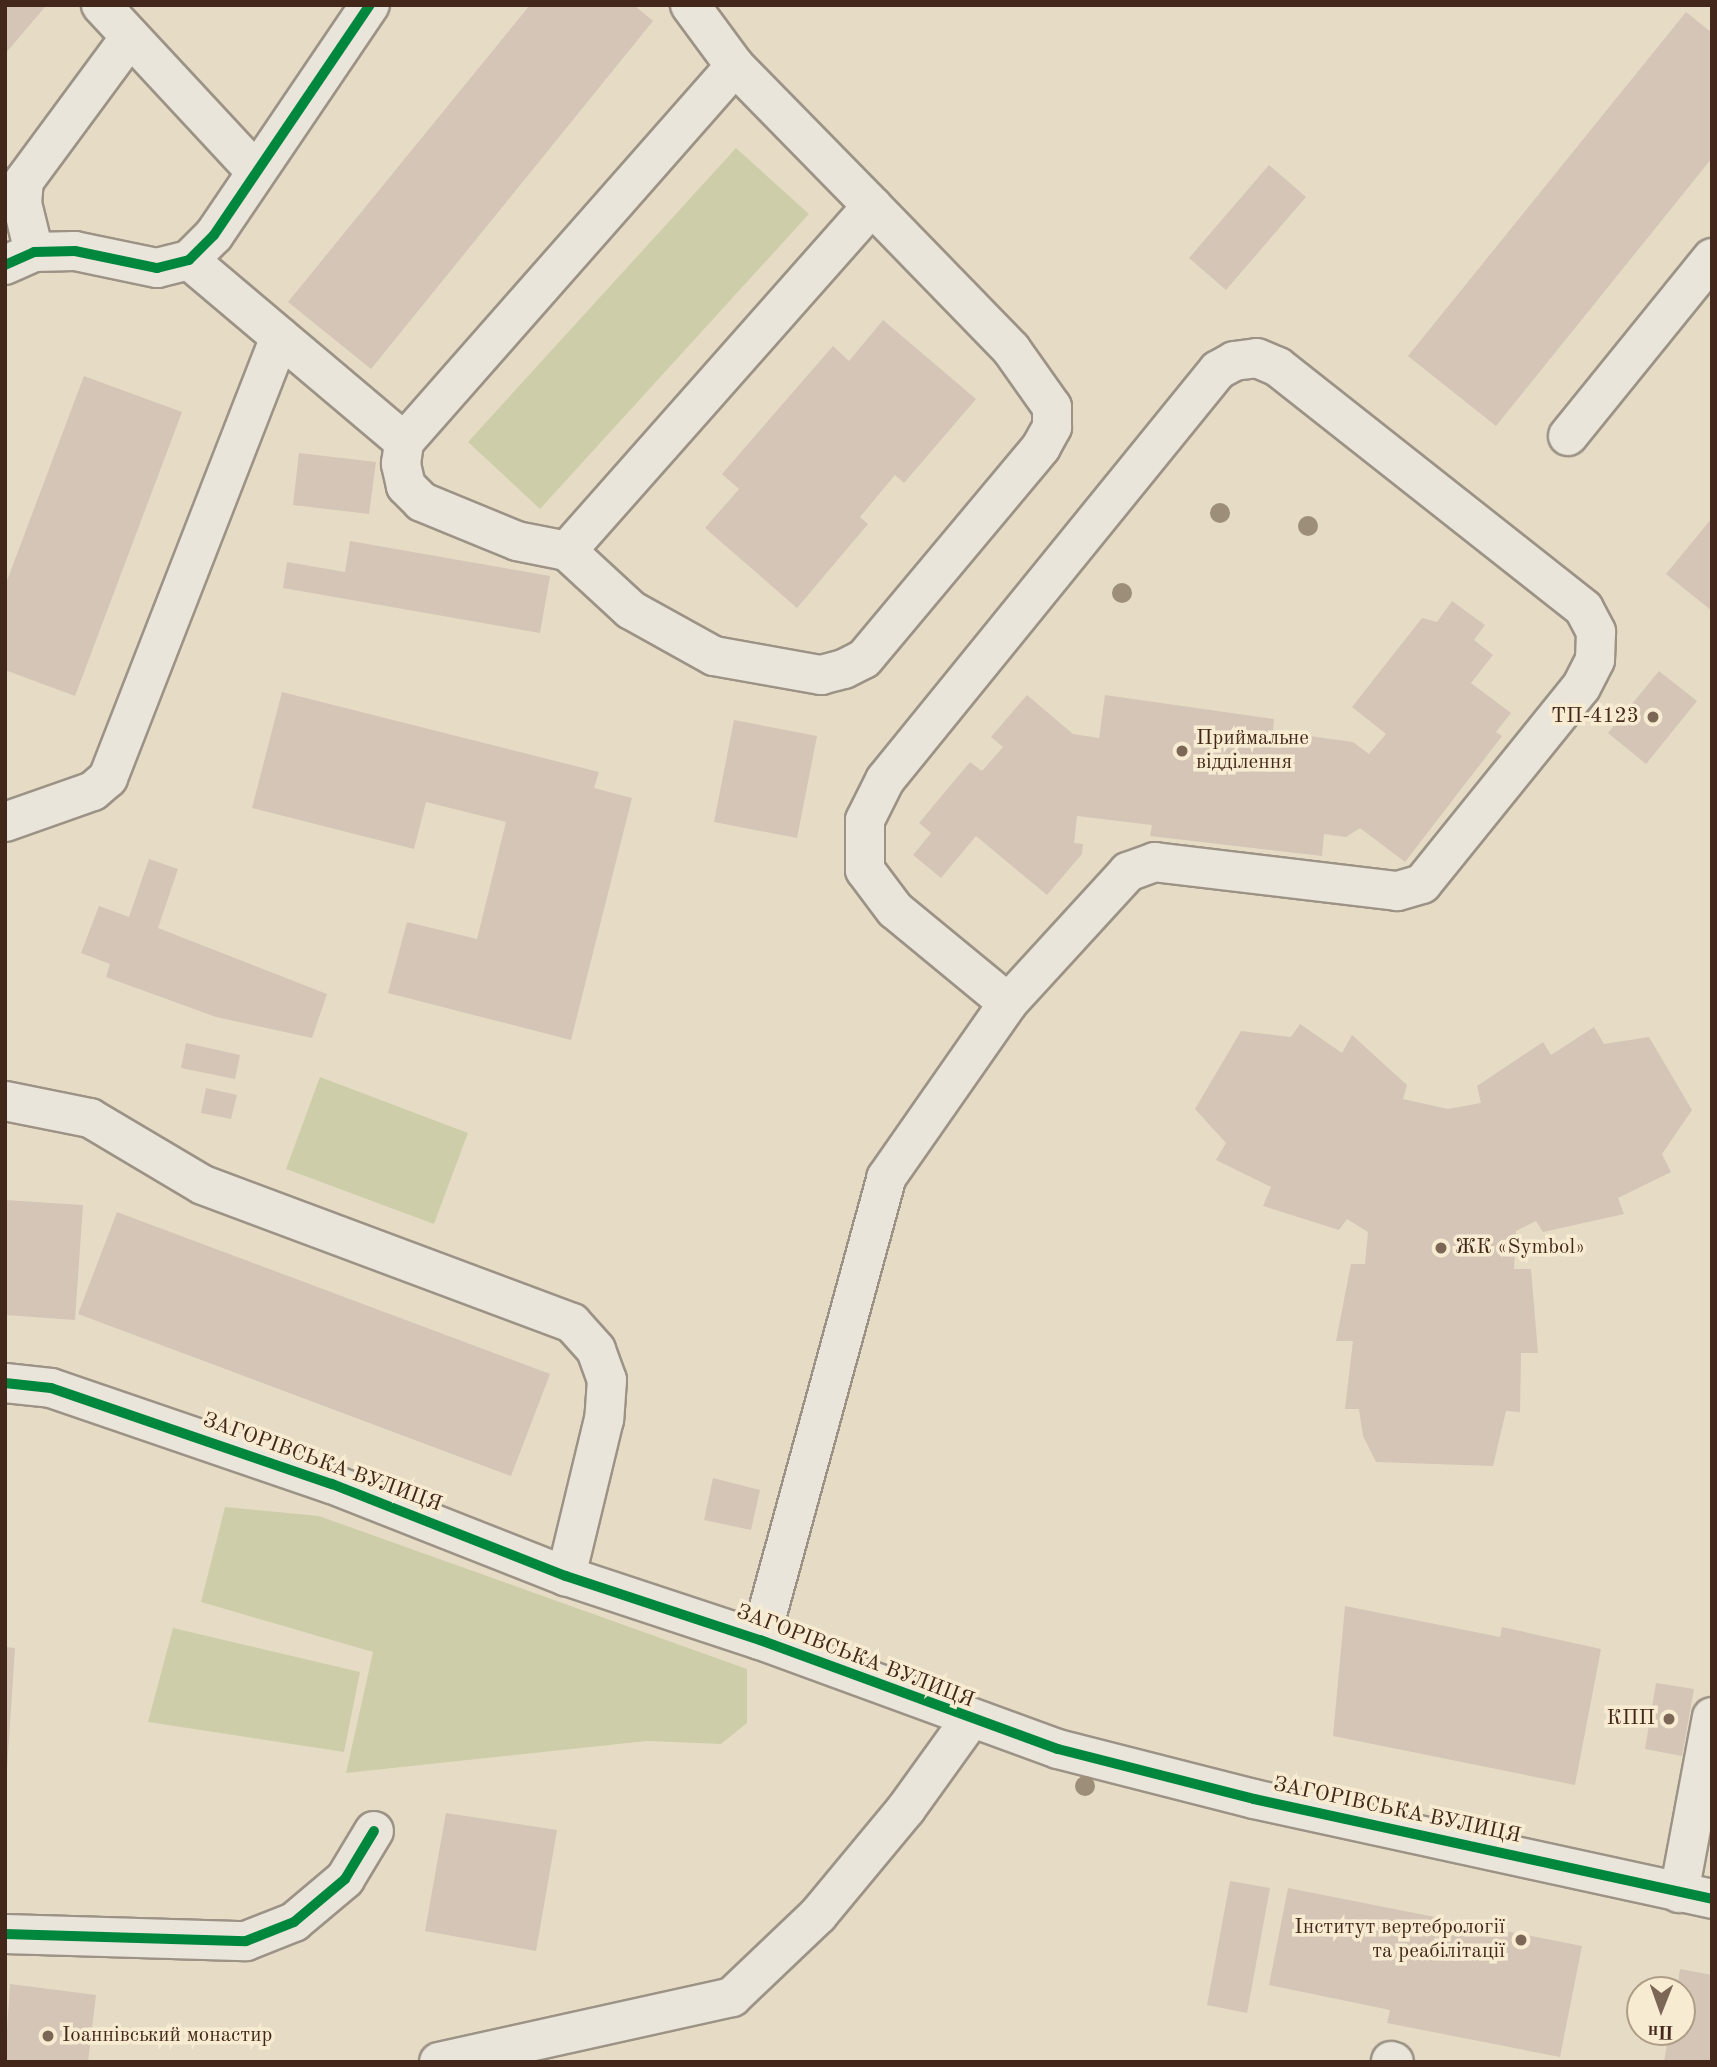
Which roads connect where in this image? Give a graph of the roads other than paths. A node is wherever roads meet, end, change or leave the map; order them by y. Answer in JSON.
{"nodes":[{"id":1,"x":102,"y":5,"type":"edge"},
{"id":2,"x":370,"y":5,"type":"edge"},
{"id":3,"x":690,"y":5,"type":"edge"},
{"id":4,"x":130,"y":37,"type":"junction"},
{"id":5,"x":735,"y":66,"type":"junction"},
{"id":6,"x":255,"y":171,"type":"junction"},
{"id":7,"x":872,"y":206,"type":"junction"},
{"id":8,"x":1712,"y":258,"type":"edge"},
{"id":9,"x":20,"y":259,"type":"edge"},
{"id":10,"x":189,"y":260,"type":"junction"},
{"id":11,"x":280,"y":337,"type":"junction"},
{"id":12,"x":1568,"y":436,"type":"dead end"},
{"id":13,"x":404,"y":442,"type":"junction"},
{"id":14,"x":567,"y":551,"type":"junction"},
{"id":15,"x":5,"y":822,"type":"edge"},
{"id":16,"x":1009,"y":1003,"type":"junction"},
{"id":17,"x":5,"y":1101,"type":"edge"},
{"id":18,"x":5,"y":1383,"type":"edge"},
{"id":19,"x":566,"y":1576,"type":"junction"},
{"id":20,"x":760,"y":1640,"type":"junction"},
{"id":21,"x":1712,"y":1717,"type":"edge"},
{"id":22,"x":970,"y":1720,"type":"junction"},
{"id":23,"x":374,"y":1830,"type":"dead end"},
{"id":24,"x":1695,"y":1896,"type":"edge"},
{"id":25,"x":5,"y":1934,"type":"edge"},
{"id":26,"x":439,"y":2062,"type":"edge"}],
"edges":[{"from":1,"to":4,"type":"street"},
{"from":2,"to":6,"type":"street"},
{"from":3,"to":5,"type":"street"},
{"from":4,"to":6,"type":"street"},
{"from":4,"to":9,"type":"street"},
{"from":5,"to":7,"type":"street"},
{"from":5,"to":13,"type":"street"},
{"from":6,"to":10,"type":"street"},
{"from":7,"to":14,"type":"street"},
{"from":7,"to":14,"type":"street"},
{"from":8,"to":12,"type":"street"},
{"from":9,"to":10,"type":"street"},
{"from":10,"to":11,"type":"street"},
{"from":11,"to":13,"type":"street"},
{"from":11,"to":15,"type":"street"},
{"from":13,"to":14,"type":"street"},
{"from":16,"to":16,"type":"street"},
{"from":16,"to":20,"type":"street"},
{"from":17,"to":19,"type":"street"},
{"from":18,"to":19,"type":"street","name":"ЗАГОРІВСЬКА ВУЛИЦЯ"},
{"from":19,"to":20,"type":"street","name":"ЗАГОРІВСЬКА ВУЛИЦЯ"},
{"from":20,"to":22,"type":"street","name":"ЗАГОРІВСЬКА ВУЛИЦЯ"},
{"from":21,"to":24,"type":"street"},
{"from":22,"to":24,"type":"street","name":"ЗАГОРІВСЬКА ВУЛИЦЯ"},
{"from":22,"to":26,"type":"street"},
{"from":23,"to":25,"type":"street"}]}
